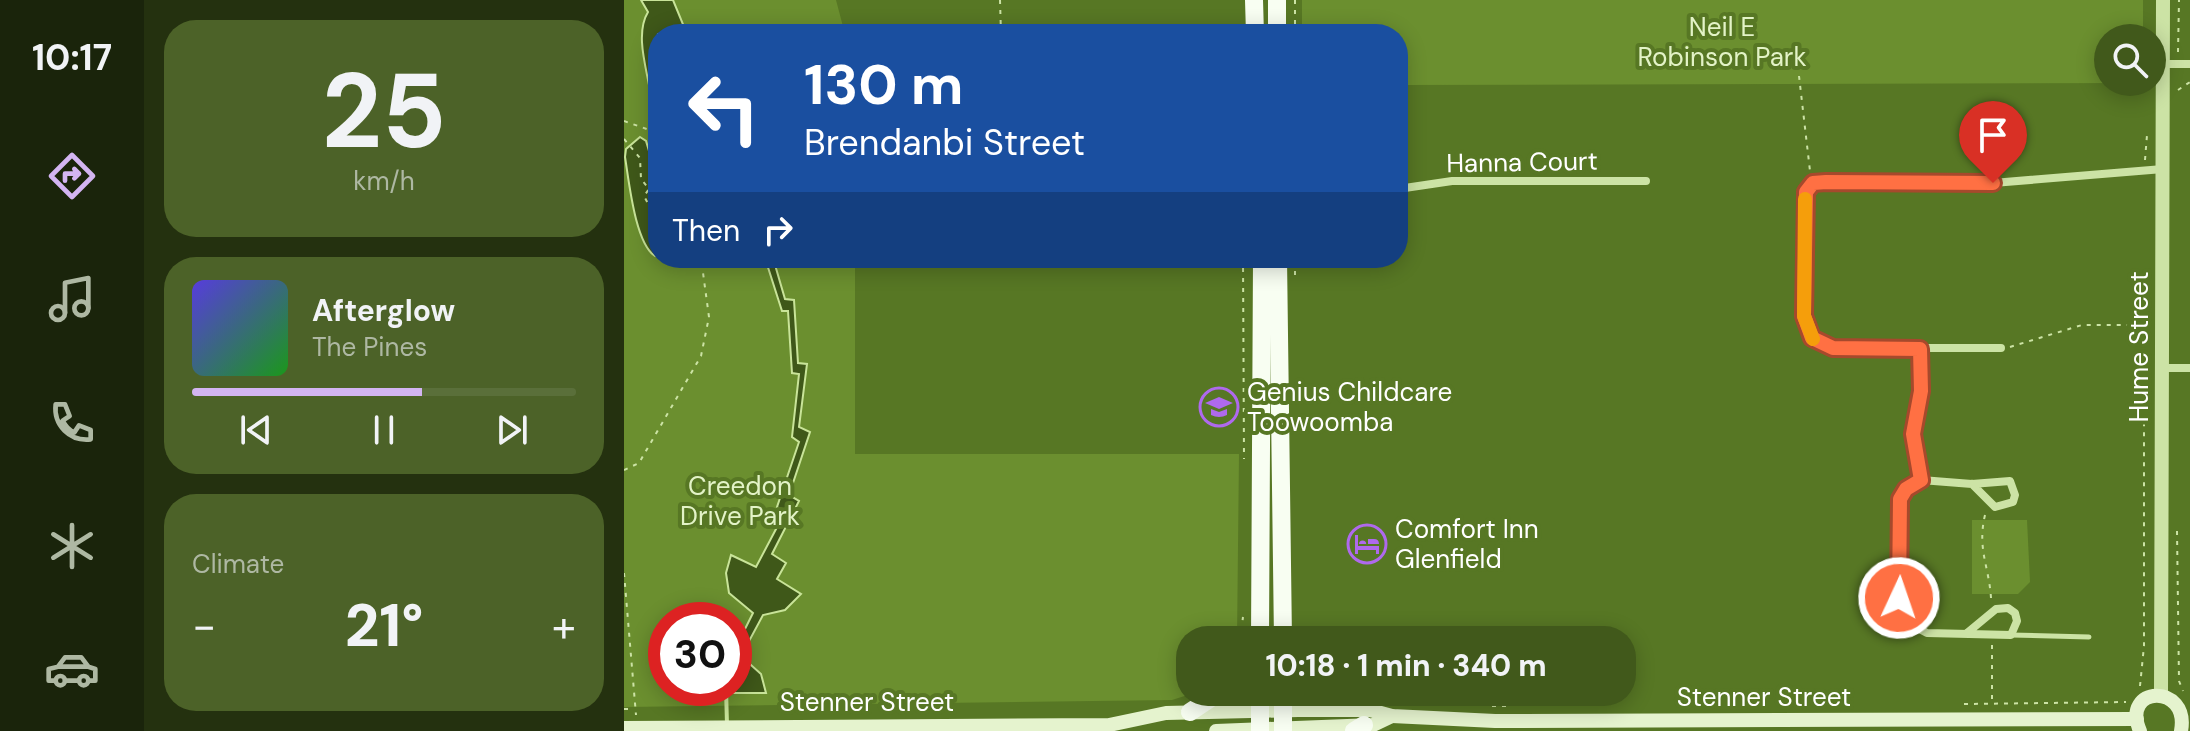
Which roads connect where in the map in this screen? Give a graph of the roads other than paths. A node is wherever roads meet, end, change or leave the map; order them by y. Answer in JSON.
{"nodes":[{"id":1,"x":1254,"y":0,"type":"edge"},
{"id":2,"x":1277,"y":0,"type":"edge"},
{"id":3,"x":2163,"y":0,"type":"edge"},
{"id":4,"x":1255,"y":24,"type":"edge"},
{"id":5,"x":1277,"y":24,"type":"edge"},
{"id":6,"x":2170,"y":64,"type":"junction"},
{"id":7,"x":2190,"y":64,"type":"edge"},
{"id":8,"x":2163,"y":169,"type":"junction"},
{"id":9,"x":1646,"y":181,"type":"dead end"},
{"id":10,"x":1408,"y":188,"type":"edge"},
{"id":11,"x":1262,"y":268,"type":"edge"},
{"id":12,"x":1278,"y":268,"type":"edge"},
{"id":13,"x":2001,"y":348,"type":"road end"},
{"id":14,"x":1920,"y":349,"type":"junction"},
{"id":15,"x":2163,"y":368,"type":"junction"},
{"id":16,"x":2190,"y":368,"type":"edge"},
{"id":17,"x":1921,"y":480,"type":"junction"},
{"id":18,"x":1972,"y":484,"type":"junction"},
{"id":19,"x":1258,"y":626,"type":"edge"},
{"id":20,"x":1283,"y":626,"type":"edge"},
{"id":21,"x":1967,"y":633,"type":"junction"},
{"id":22,"x":2011,"y":635,"type":"junction"},
{"id":23,"x":2089,"y":637,"type":"dead end"},
{"id":24,"x":2161,"y":695,"type":"junction"},
{"id":25,"x":1199,"y":706,"type":"edge"},
{"id":26,"x":1228,"y":706,"type":"edge"},
{"id":27,"x":1260,"y":706,"type":"edge"},
{"id":28,"x":1337,"y":706,"type":"edge"},
{"id":29,"x":1345,"y":710,"type":"junction"},
{"id":30,"x":1190,"y":712,"type":"junction"},
{"id":31,"x":1283,"y":715,"type":"edge"},
{"id":32,"x":1392,"y":716,"type":"junction"},
{"id":33,"x":1109,"y":725,"type":"junction"},
{"id":34,"x":2138,"y":725,"type":"edge"},
{"id":35,"x":2185,"y":725,"type":"edge"},
{"id":36,"x":624,"y":728,"type":"edge"},
{"id":37,"x":1066,"y":728,"type":"edge"},
{"id":38,"x":1359,"y":728,"type":"edge"},
{"id":39,"x":846,"y":729,"type":"edge"},
{"id":40,"x":1141,"y":731,"type":"edge"},
{"id":41,"x":1216,"y":731,"type":"edge"},
{"id":42,"x":1260,"y":731,"type":"edge"}],
"edges":[{"from":1,"to":4,"type":"highway"},
{"from":2,"to":5,"type":"highway"},
{"from":3,"to":6,"type":"street","name":"Hume Street"},
{"from":6,"to":7,"type":"street"},
{"from":6,"to":8,"type":"street","name":"Hume Street"},
{"from":8,"to":14,"type":"street"},
{"from":8,"to":15,"type":"street","name":"Hume Street"},
{"from":9,"to":10,"type":"street","name":"Hanna Court"},
{"from":11,"to":19,"type":"highway"},
{"from":12,"to":20,"type":"highway"},
{"from":13,"to":14,"type":"street"},
{"from":14,"to":17,"type":"street"},
{"from":15,"to":16,"type":"street"},
{"from":15,"to":24,"type":"street","name":"Hume Street"},
{"from":17,"to":18,"type":"street"},
{"from":17,"to":21,"type":"street"},
{"from":18,"to":18,"type":"street"},
{"from":21,"to":22,"type":"street"},
{"from":21,"to":22,"type":"street"},
{"from":22,"to":23,"type":"lane"},
{"from":24,"to":34,"type":"main road"},
{"from":24,"to":35,"type":"main road"},
{"from":25,"to":30,"type":"highway"},
{"from":26,"to":30,"type":"main road","name":"Stenner Street"},
{"from":27,"to":42,"type":"highway"},
{"from":28,"to":29,"type":"main road"},
{"from":29,"to":31,"type":"main road","name":"Stenner Street"},
{"from":29,"to":32,"type":"main road","name":"Stenner Street"},
{"from":30,"to":33,"type":"main road","name":"Stenner Street"},
{"from":31,"to":38,"type":"main road","name":"Stenner Street"},
{"from":31,"to":42,"type":"main road","name":"Stenner Street"},
{"from":32,"to":34,"type":"main road","name":"Stenner Street"},
{"from":32,"to":38,"type":"main road","name":"Stenner Street"},
{"from":33,"to":37,"type":"main road","name":"Stenner Street"},
{"from":33,"to":40,"type":"main road","name":"Stenner Street"},
{"from":36,"to":39,"type":"main road","name":"Stenner Street"},
{"from":37,"to":39,"type":"main road","name":"Stenner Street"},
{"from":41,"to":42,"type":"main road","name":"Stenner Street"}]}
